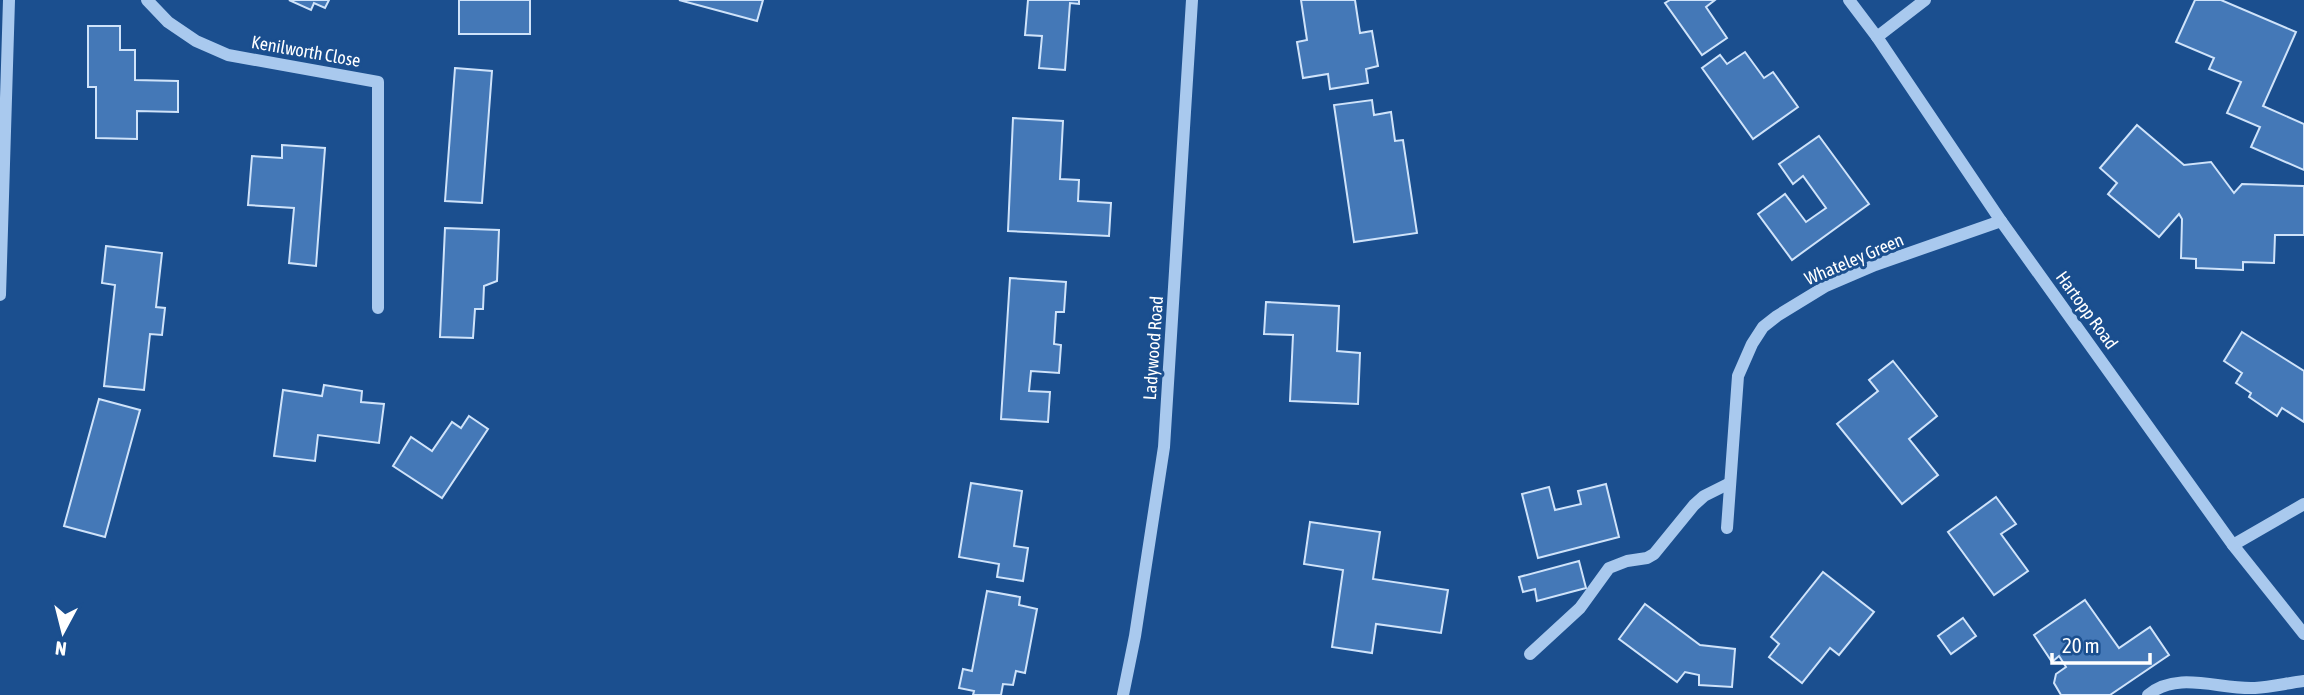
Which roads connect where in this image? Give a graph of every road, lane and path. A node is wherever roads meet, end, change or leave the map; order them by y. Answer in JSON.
{"nodes":[{"id":1,"x":9,"y":0,"type":"edge"},
{"id":2,"x":147,"y":0,"type":"edge"},
{"id":3,"x":1192,"y":0,"type":"edge"},
{"id":4,"x":1849,"y":0,"type":"edge"},
{"id":5,"x":1925,"y":0,"type":"edge"},
{"id":6,"x":1877,"y":37,"type":"junction"},
{"id":7,"x":2001,"y":221,"type":"junction"},
{"id":8,"x":0,"y":296,"type":"edge"},
{"id":9,"x":378,"y":308,"type":"dead end"},
{"id":10,"x":1730,"y":483,"type":"junction"},
{"id":11,"x":2304,"y":504,"type":"edge"},
{"id":12,"x":1727,"y":528,"type":"dead end"},
{"id":13,"x":2233,"y":545,"type":"junction"},
{"id":14,"x":2304,"y":634,"type":"edge"},
{"id":15,"x":1530,"y":654,"type":"dead end"},
{"id":16,"x":2304,"y":681,"type":"edge"},
{"id":17,"x":1123,"y":695,"type":"edge"},
{"id":18,"x":2148,"y":695,"type":"edge"}],
"edges":[{"from":1,"to":8,"type":"street"},
{"from":2,"to":9,"type":"street","name":"Kenilworth Close"},
{"from":3,"to":17,"type":"street","name":"Ladywood Road"},
{"from":4,"to":6,"type":"street","name":"Hartopp Road"},
{"from":5,"to":6,"type":"street"},
{"from":6,"to":7,"type":"street","name":"Hartopp Road"},
{"from":7,"to":10,"type":"street","name":"Whateley Green"},
{"from":7,"to":13,"type":"street","name":"Hartopp Road"},
{"from":10,"to":12,"type":"street","name":"Whateley Green"},
{"from":10,"to":15,"type":"street"},
{"from":11,"to":13,"type":"street"},
{"from":13,"to":14,"type":"street","name":"Hartopp Road"},
{"from":16,"to":18,"type":"street"}]}
